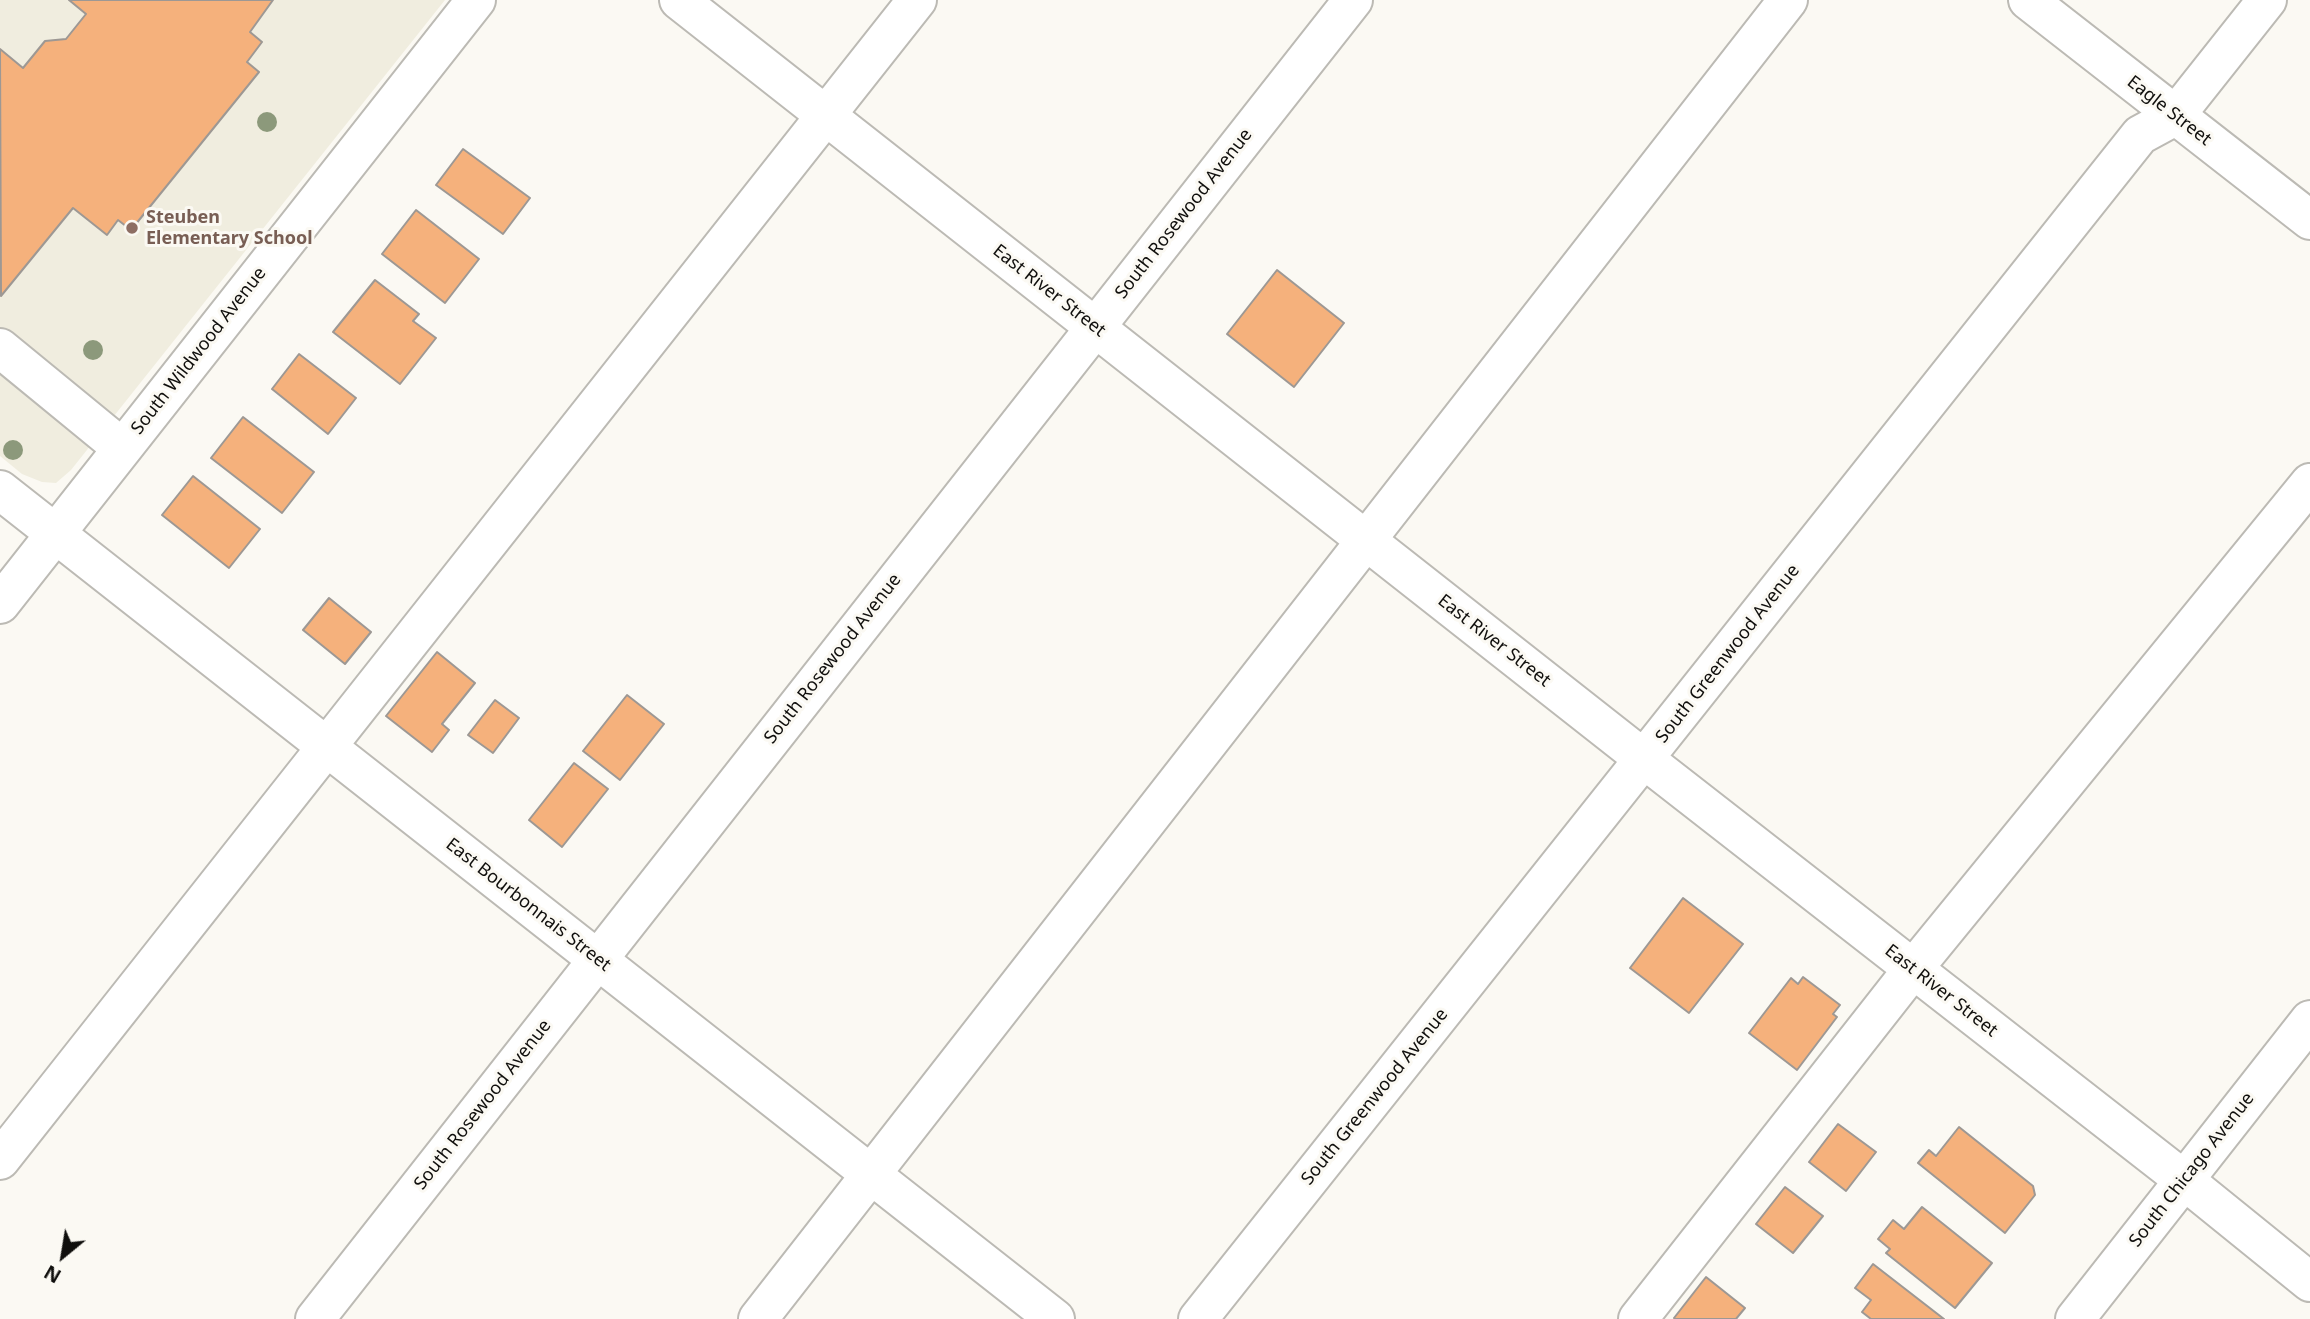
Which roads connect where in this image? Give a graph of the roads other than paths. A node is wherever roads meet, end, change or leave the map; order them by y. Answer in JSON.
{"nodes":[{"id":1,"x":476,"y":0,"type":"edge"},
{"id":2,"x":679,"y":0,"type":"edge"},
{"id":3,"x":916,"y":0,"type":"edge"},
{"id":4,"x":1353,"y":0,"type":"edge"},
{"id":5,"x":1788,"y":0,"type":"edge"},
{"id":6,"x":2028,"y":0,"type":"edge"},
{"id":7,"x":2267,"y":0,"type":"edge"},
{"id":8,"x":826,"y":115,"type":"junction"},
{"id":9,"x":2175,"y":116,"type":"junction"},
{"id":10,"x":2310,"y":220,"type":"edge"},
{"id":11,"x":1095,"y":327,"type":"junction"},
{"id":12,"x":0,"y":348,"type":"edge"},
{"id":13,"x":122,"y":448,"type":"junction"},
{"id":14,"x":2310,"y":483,"type":"edge"},
{"id":15,"x":0,"y":490,"type":"edge"},
{"id":16,"x":54,"y":533,"type":"junction"},
{"id":17,"x":1366,"y":540,"type":"junction"},
{"id":18,"x":0,"y":604,"type":"edge"},
{"id":19,"x":327,"y":746,"type":"junction"},
{"id":20,"x":1644,"y":760,"type":"junction"},
{"id":21,"x":597,"y":959,"type":"junction"},
{"id":22,"x":1913,"y":969,"type":"junction"},
{"id":23,"x":2310,"y":1020,"type":"edge"},
{"id":24,"x":0,"y":1160,"type":"edge"},
{"id":25,"x":871,"y":1174,"type":"junction"},
{"id":26,"x":2184,"y":1180,"type":"junction"},
{"id":27,"x":2310,"y":1282,"type":"edge"},
{"id":28,"x":315,"y":1319,"type":"edge"},
{"id":29,"x":758,"y":1319,"type":"edge"},
{"id":30,"x":1055,"y":1319,"type":"edge"},
{"id":31,"x":1198,"y":1319,"type":"edge"},
{"id":32,"x":1638,"y":1319,"type":"edge"},
{"id":33,"x":2075,"y":1319,"type":"edge"}],
"edges":[{"from":1,"to":13,"type":"street","name":"South Wildwood Avenue"},
{"from":2,"to":8,"type":"street","name":"East River Street"},
{"from":3,"to":8,"type":"street"},
{"from":4,"to":11,"type":"street","name":"South Rosewood Avenue"},
{"from":5,"to":17,"type":"street"},
{"from":6,"to":9,"type":"street","name":"Eagle Street"},
{"from":7,"to":9,"type":"street","name":"South Greenwood Avenue"},
{"from":8,"to":11,"type":"street","name":"East River Street"},
{"from":8,"to":19,"type":"street"},
{"from":9,"to":10,"type":"street","name":"Eagle Street"},
{"from":9,"to":20,"type":"street","name":"South Greenwood Avenue"},
{"from":11,"to":17,"type":"street","name":"East River Street"},
{"from":11,"to":21,"type":"street","name":"South Rosewood Avenue"},
{"from":12,"to":13,"type":"street"},
{"from":13,"to":16,"type":"street","name":"South Wildwood Avenue"},
{"from":14,"to":22,"type":"street"},
{"from":15,"to":16,"type":"street","name":"East Bourbonnais Street"},
{"from":16,"to":18,"type":"street","name":"South Wildwood Avenue"},
{"from":16,"to":19,"type":"street","name":"East Bourbonnais Street"},
{"from":17,"to":20,"type":"street","name":"East River Street"},
{"from":17,"to":25,"type":"street"},
{"from":19,"to":21,"type":"street","name":"East Bourbonnais Street"},
{"from":19,"to":24,"type":"street"},
{"from":20,"to":22,"type":"street","name":"East River Street"},
{"from":20,"to":31,"type":"street","name":"South Greenwood Avenue"},
{"from":21,"to":25,"type":"street","name":"East Bourbonnais Street"},
{"from":21,"to":28,"type":"street","name":"South Rosewood Avenue"},
{"from":22,"to":26,"type":"street","name":"East River Street"},
{"from":22,"to":32,"type":"street"},
{"from":23,"to":26,"type":"street","name":"South Chicago Avenue"},
{"from":25,"to":29,"type":"street"},
{"from":25,"to":30,"type":"street","name":"East Bourbonnais Street"},
{"from":26,"to":27,"type":"street","name":"East River Street"},
{"from":26,"to":33,"type":"street","name":"South Chicago Avenue"}]}
